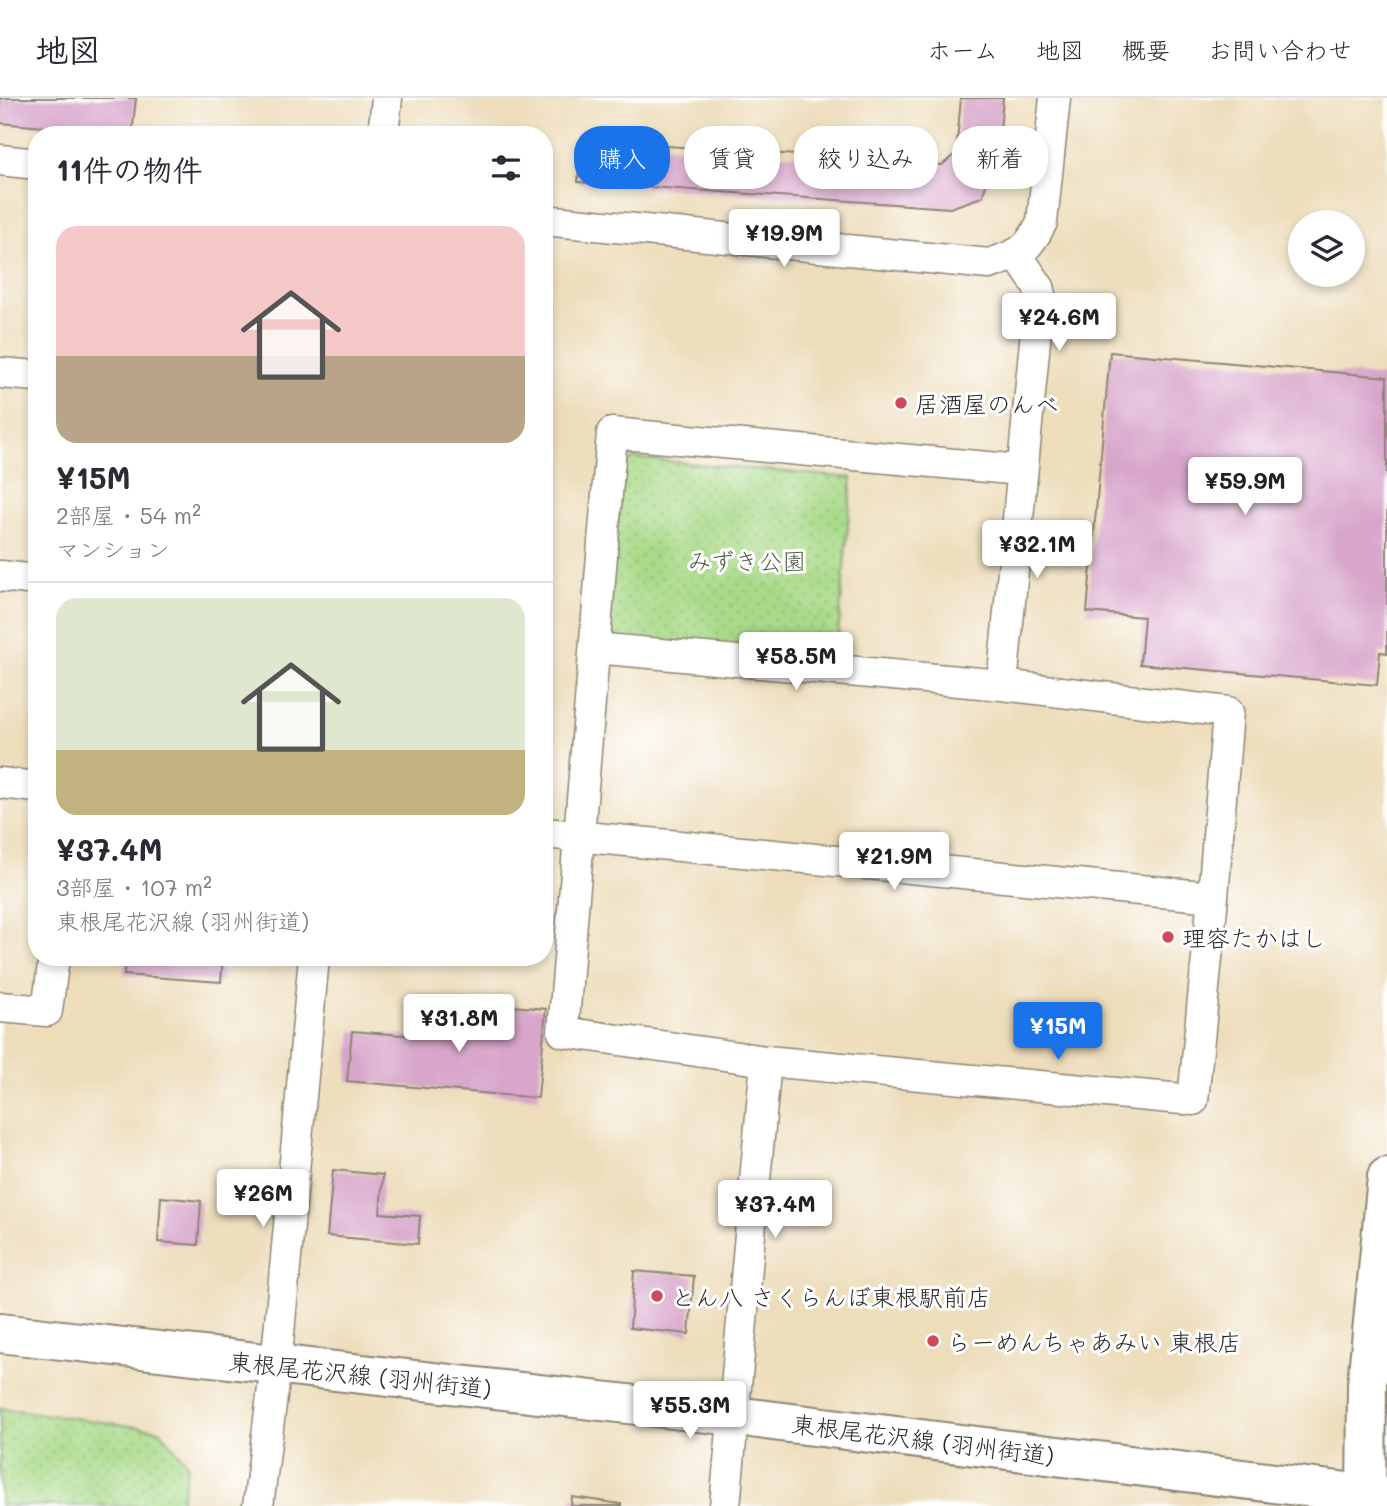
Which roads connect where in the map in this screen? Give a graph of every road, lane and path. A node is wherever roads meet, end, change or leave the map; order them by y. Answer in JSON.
{"nodes":[{"id":1,"x":387,"y":98,"type":"edge"},
{"id":2,"x":1055,"y":98,"type":"edge"},
{"id":3,"x":384,"y":126,"type":"edge"},
{"id":4,"x":0,"y":160,"type":"edge"},
{"id":5,"x":28,"y":163,"type":"edge"},
{"id":6,"x":553,"y":221,"type":"edge"},
{"id":7,"x":1017,"y":255,"type":"junction"},
{"id":8,"x":0,"y":373,"type":"edge"},
{"id":9,"x":28,"y":375,"type":"edge"},
{"id":10,"x":1021,"y":470,"type":"junction"},
{"id":11,"x":0,"y":576,"type":"edge"},
{"id":12,"x":28,"y":579,"type":"edge"},
{"id":13,"x":595,"y":648,"type":"junction"},
{"id":14,"x":1002,"y":685,"type":"junction"},
{"id":15,"x":0,"y":783,"type":"edge"},
{"id":16,"x":28,"y":786,"type":"edge"},
{"id":17,"x":553,"y":834,"type":"edge"},
{"id":18,"x":579,"y":836,"type":"junction"},
{"id":19,"x":1213,"y":897,"type":"junction"},
{"id":20,"x":53,"y":966,"type":"edge"},
{"id":21,"x":313,"y":966,"type":"edge"},
{"id":22,"x":0,"y":1007,"type":"edge"},
{"id":23,"x":766,"y":1060,"type":"junction"},
{"id":24,"x":1387,"y":1177,"type":"edge"},
{"id":25,"x":0,"y":1334,"type":"edge"},
{"id":26,"x":276,"y":1365,"type":"junction"},
{"id":27,"x":734,"y":1416,"type":"junction"},
{"id":28,"x":1369,"y":1501,"type":"edge"},
{"id":29,"x":258,"y":1506,"type":"edge"},
{"id":30,"x":725,"y":1506,"type":"edge"}],
"edges":[{"from":1,"to":3,"type":"street"},
{"from":2,"to":7,"type":"street"},
{"from":4,"to":5,"type":"street"},
{"from":6,"to":7,"type":"street"},
{"from":7,"to":10,"type":"street"},
{"from":8,"to":9,"type":"street"},
{"from":10,"to":13,"type":"street"},
{"from":10,"to":14,"type":"street"},
{"from":11,"to":12,"type":"street"},
{"from":13,"to":14,"type":"street"},
{"from":13,"to":18,"type":"street"},
{"from":14,"to":19,"type":"street"},
{"from":15,"to":16,"type":"street"},
{"from":17,"to":18,"type":"street"},
{"from":18,"to":19,"type":"street"},
{"from":18,"to":23,"type":"street"},
{"from":19,"to":23,"type":"street"},
{"from":20,"to":22,"type":"street"},
{"from":21,"to":26,"type":"street"},
{"from":23,"to":27,"type":"street"},
{"from":24,"to":28,"type":"main road"},
{"from":25,"to":26,"type":"main road","name":"東根尾花沢線 (羽州街道)"},
{"from":26,"to":27,"type":"main road","name":"東根尾花沢線 (羽州街道)"},
{"from":26,"to":29,"type":"street"},
{"from":27,"to":28,"type":"main road","name":"東根尾花沢線 (羽州街道)"},
{"from":27,"to":30,"type":"street"}]}
